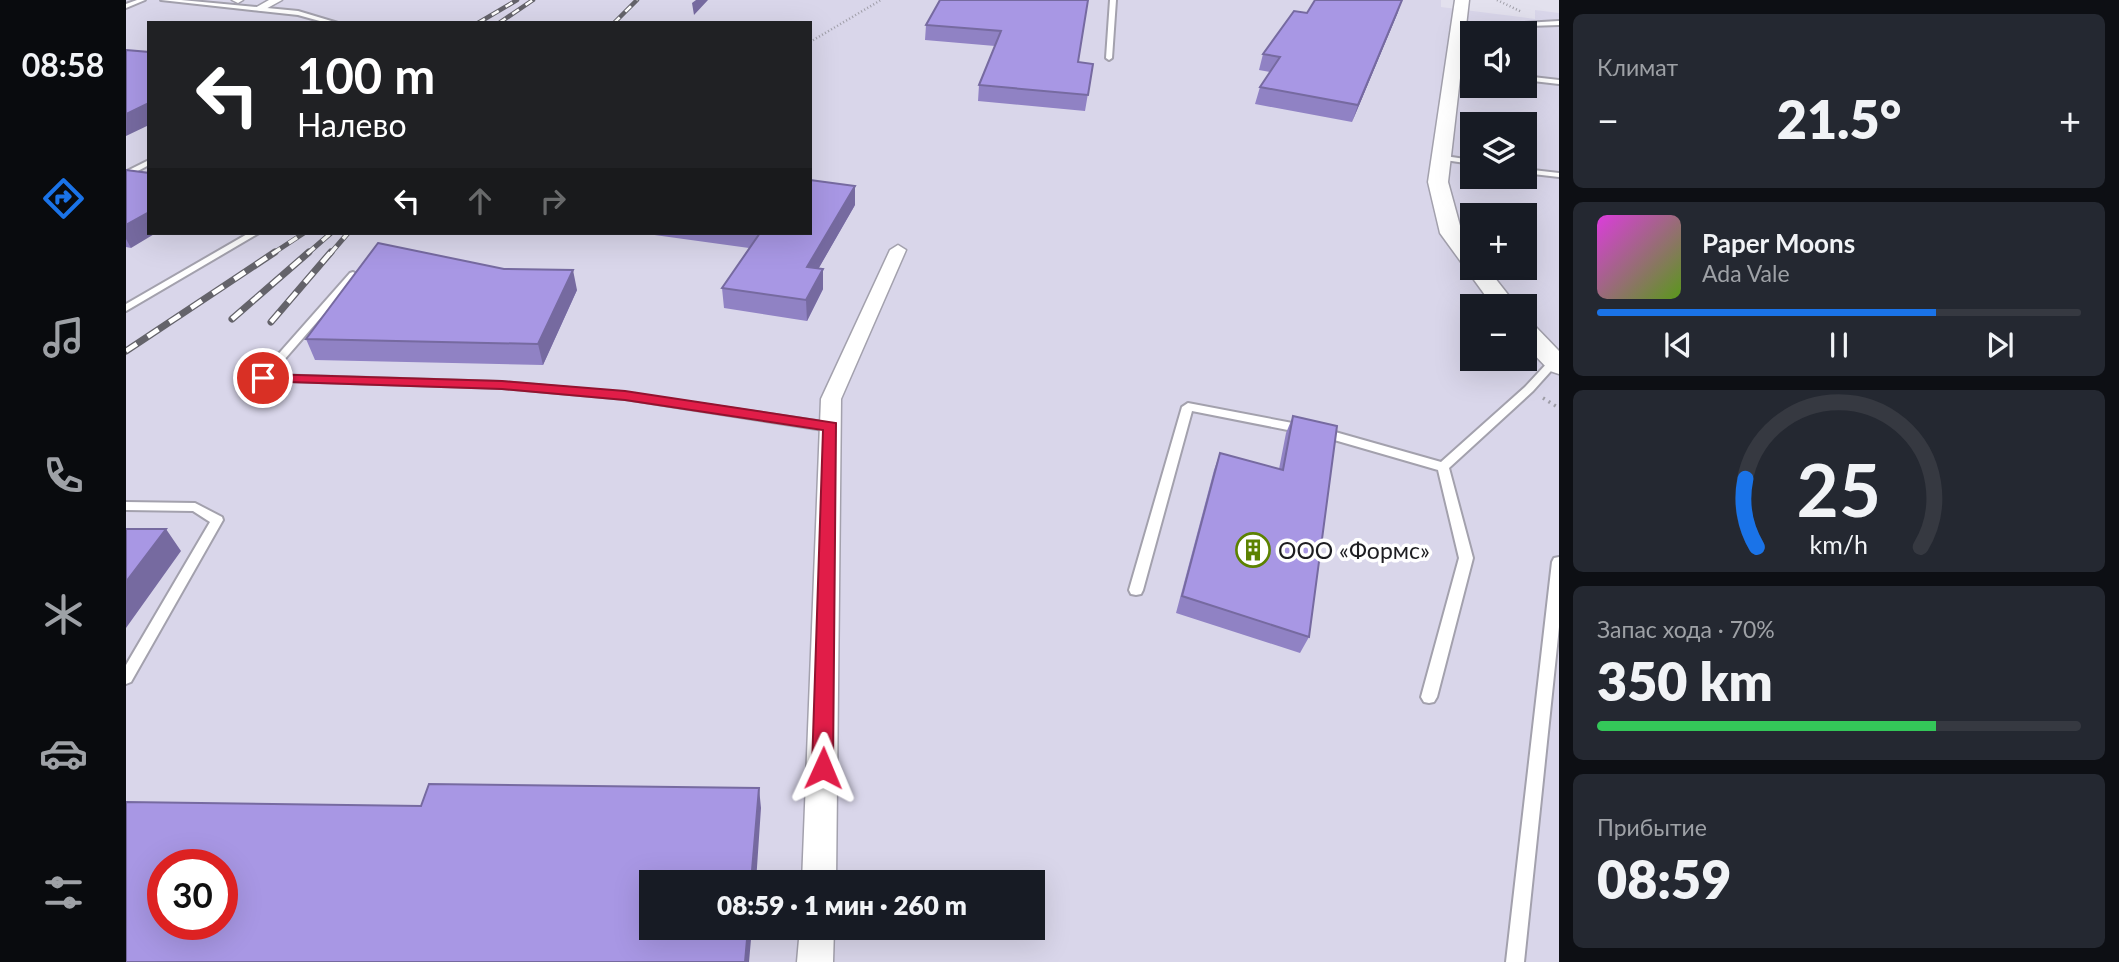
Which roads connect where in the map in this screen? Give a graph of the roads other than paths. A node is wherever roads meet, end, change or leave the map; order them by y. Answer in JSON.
{"nodes":[{"id":1,"x":142,"y":0,"type":"edge"},
{"id":2,"x":164,"y":0,"type":"edge"},
{"id":3,"x":277,"y":0,"type":"edge"},
{"id":4,"x":1112,"y":0,"type":"edge"},
{"id":5,"x":1462,"y":0,"type":"edge"},
{"id":6,"x":126,"y":6,"type":"edge"},
{"id":7,"x":258,"y":8,"type":"junction"},
{"id":8,"x":328,"y":21,"type":"edge"},
{"id":9,"x":1463,"y":21,"type":"edge"},
{"id":10,"x":1559,"y":23,"type":"edge"},
{"id":11,"x":1537,"y":24,"type":"edge"},
{"id":12,"x":1109,"y":58,"type":"dead end"},
{"id":13,"x":1537,"y":79,"type":"edge"},
{"id":14,"x":1460,"y":81,"type":"edge"},
{"id":15,"x":1559,"y":82,"type":"edge"},
{"id":16,"x":1441,"y":157,"type":"junction"},
{"id":17,"x":1460,"y":160,"type":"edge"},
{"id":18,"x":147,"y":163,"type":"edge"},
{"id":19,"x":131,"y":171,"type":"edge"},
{"id":20,"x":1537,"y":172,"type":"edge"},
{"id":21,"x":1559,"y":175,"type":"edge"},
{"id":22,"x":252,"y":235,"type":"edge"},
{"id":23,"x":1460,"y":246,"type":"edge"},
{"id":24,"x":898,"y":250,"type":"dead end"},
{"id":25,"x":353,"y":275,"type":"edge"},
{"id":26,"x":1484,"y":280,"type":"edge"},
{"id":27,"x":1496,"y":294,"type":"edge"},
{"id":28,"x":126,"y":308,"type":"edge"},
{"id":29,"x":1537,"y":343,"type":"edge"},
{"id":30,"x":1557,"y":364,"type":"edge"},
{"id":31,"x":830,"y":427,"type":"junction"},
{"id":32,"x":1443,"y":467,"type":"junction"},
{"id":33,"x":126,"y":506,"type":"edge"},
{"id":34,"x":1559,"y":562,"type":"edge"},
{"id":35,"x":1136,"y":590,"type":"dead end"},
{"id":36,"x":126,"y":678,"type":"edge"},
{"id":37,"x":1429,"y":697,"type":"dead end"},
{"id":38,"x":819,"y":870,"type":"edge"},
{"id":39,"x":816,"y":940,"type":"edge"},
{"id":40,"x":815,"y":962,"type":"edge"},
{"id":41,"x":1515,"y":962,"type":"edge"}],
"edges":[{"from":1,"to":6,"type":"lane"},
{"from":2,"to":7,"type":"lane"},
{"from":3,"to":7,"type":"street"},
{"from":4,"to":12,"type":"lane"},
{"from":5,"to":9,"type":"street"},
{"from":7,"to":8,"type":"lane"},
{"from":10,"to":11,"type":"lane"},
{"from":13,"to":15,"type":"lane"},
{"from":14,"to":16,"type":"street"},
{"from":16,"to":17,"type":"lane"},
{"from":16,"to":23,"type":"street"},
{"from":18,"to":19,"type":"lane"},
{"from":20,"to":21,"type":"lane"},
{"from":22,"to":28,"type":"lane"},
{"from":24,"to":31,"type":"street"},
{"from":25,"to":31,"type":"lane"},
{"from":26,"to":27,"type":"street"},
{"from":29,"to":30,"type":"street"},
{"from":30,"to":32,"type":"lane"},
{"from":31,"to":38,"type":"street"},
{"from":32,"to":35,"type":"lane"},
{"from":32,"to":37,"type":"lane"},
{"from":33,"to":36,"type":"lane"},
{"from":34,"to":41,"type":"lane"},
{"from":39,"to":40,"type":"street"}]}
